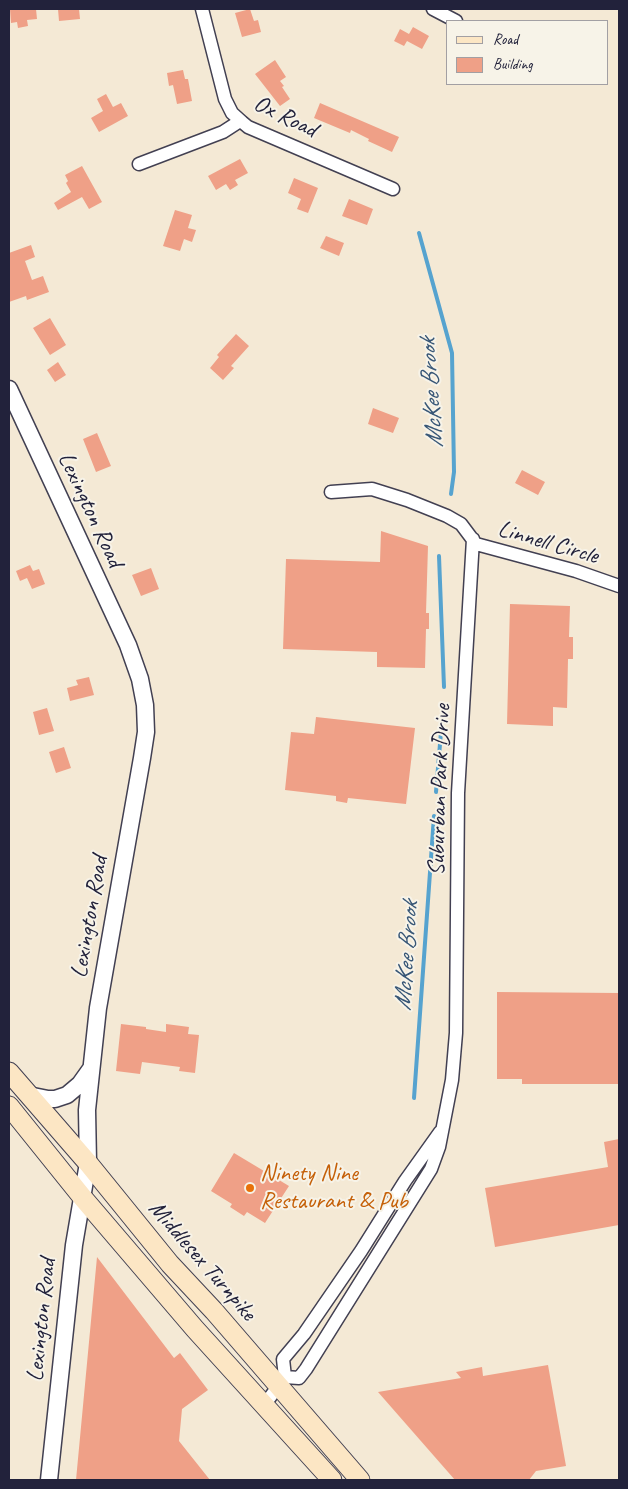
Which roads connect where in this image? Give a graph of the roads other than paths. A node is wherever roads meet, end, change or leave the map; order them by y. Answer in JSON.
{"nodes":[{"id":1,"x":202,"y":9,"type":"edge"},
{"id":2,"x":434,"y":9,"type":"edge"},
{"id":3,"x":453,"y":16,"type":"edge"},
{"id":4,"x":240,"y":121,"type":"junction"},
{"id":5,"x":139,"y":164,"type":"dead end"},
{"id":6,"x":393,"y":189,"type":"dead end"},
{"id":7,"x":9,"y":389,"type":"edge"},
{"id":8,"x":331,"y":492,"type":"dead end"},
{"id":9,"x":473,"y":539,"type":"junction"},
{"id":10,"x":619,"y":586,"type":"edge"},
{"id":11,"x":92,"y":1068,"type":"junction"},
{"id":12,"x":9,"y":1072,"type":"edge"},
{"id":13,"x":28,"y":1095,"type":"junction"},
{"id":14,"x":9,"y":1106,"type":"edge"},
{"id":15,"x":442,"y":1130,"type":"junction"},
{"id":16,"x":88,"y":1163,"type":"junction"},
{"id":17,"x":83,"y":1198,"type":"junction"},
{"id":18,"x":282,"y":1382,"type":"junction"},
{"id":19,"x":265,"y":1404,"type":"junction"},
{"id":20,"x":49,"y":1480,"type":"edge"},
{"id":21,"x":332,"y":1480,"type":"edge"},
{"id":22,"x":360,"y":1480,"type":"edge"}],
"edges":[{"from":1,"to":4,"type":"street","name":"Ox Road"},
{"from":2,"to":3,"type":"street"},
{"from":4,"to":5,"type":"street"},
{"from":4,"to":6,"type":"street","name":"Ox Road"},
{"from":7,"to":11,"type":"street","name":"Lexington Road"},
{"from":8,"to":9,"type":"street","name":"Linnell Circle"},
{"from":9,"to":10,"type":"street","name":"Linnell Circle"},
{"from":9,"to":15,"type":"street","name":"Suburban Park Drive"},
{"from":11,"to":13,"type":"street"},
{"from":11,"to":16,"type":"street","name":"Lexington Road"},
{"from":12,"to":13,"type":"main road","name":"Middlesex Turnpike"},
{"from":13,"to":16,"type":"main road","name":"Middlesex Turnpike"},
{"from":14,"to":17,"type":"main road","name":"Middlesex Turnpike"},
{"from":15,"to":18,"type":"street","name":"Suburban Park Drive"},
{"from":15,"to":18,"type":"street","name":"Suburban Park Drive"},
{"from":16,"to":17,"type":"street","name":"Lexington Road"},
{"from":16,"to":18,"type":"main road","name":"Middlesex Turnpike"},
{"from":17,"to":19,"type":"main road","name":"Middlesex Turnpike"},
{"from":17,"to":20,"type":"street","name":"Lexington Road"},
{"from":18,"to":19,"type":"street"},
{"from":18,"to":22,"type":"main road","name":"Middlesex Turnpike"},
{"from":19,"to":21,"type":"main road","name":"Middlesex Turnpike"}]}
